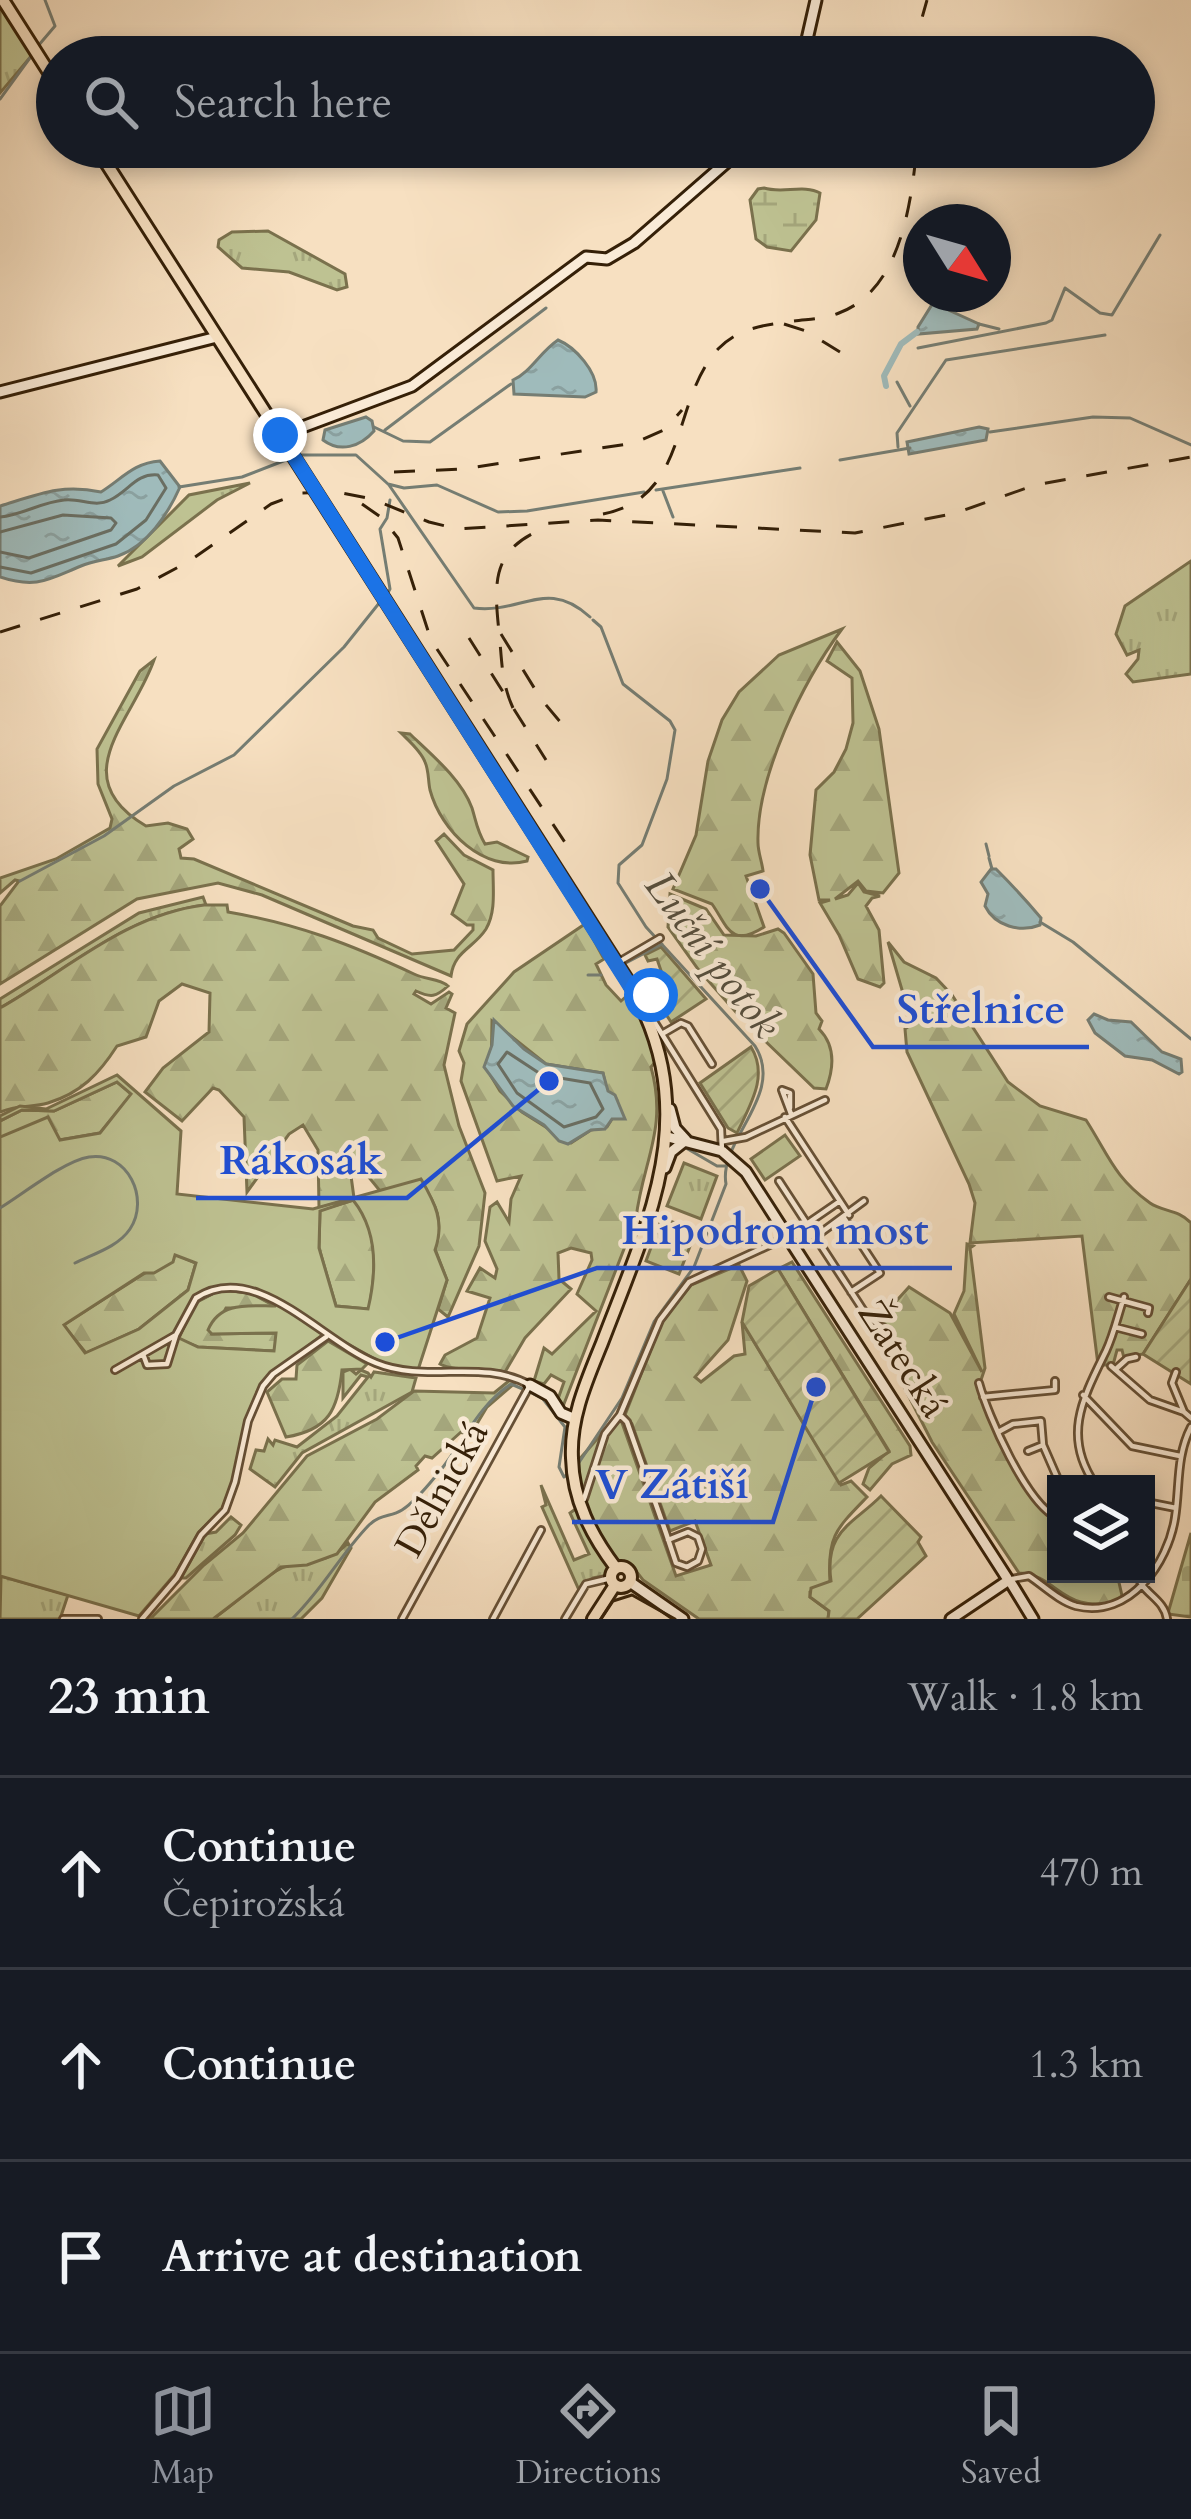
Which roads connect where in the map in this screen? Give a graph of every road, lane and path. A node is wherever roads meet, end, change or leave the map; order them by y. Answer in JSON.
{"nodes":[{"id":1,"x":2,"y":0,"type":"edge"},
{"id":2,"x":816,"y":0,"type":"edge"},
{"id":3,"x":807,"y":36,"type":"edge"},
{"id":4,"x":36,"y":53,"type":"edge"},
{"id":5,"x":109,"y":168,"type":"edge"},
{"id":6,"x":720,"y":168,"type":"edge"},
{"id":7,"x":217,"y":337,"type":"junction"},
{"id":8,"x":0,"y":392,"type":"edge"},
{"id":9,"x":280,"y":435,"type":"junction"},
{"id":10,"x":660,"y":938,"type":"dead end"},
{"id":11,"x":617,"y":963,"type":"junction"},
{"id":12,"x":644,"y":978,"type":"dead end"},
{"id":13,"x":642,"y":1008,"type":"junction"},
{"id":14,"x":662,"y":1034,"type":"junction"},
{"id":15,"x":712,"y":1064,"type":"dead end"},
{"id":16,"x":666,"y":1091,"type":"junction"},
{"id":17,"x":825,"y":1100,"type":"dead end"},
{"id":18,"x":789,"y":1113,"type":"junction"},
{"id":19,"x":668,"y":1137,"type":"junction"},
{"id":20,"x":686,"y":1140,"type":"junction"},
{"id":21,"x":727,"y":1151,"type":"junction"},
{"id":22,"x":662,"y":1176,"type":"junction"},
{"id":23,"x":779,"y":1181,"type":"dead end"},
{"id":24,"x":840,"y":1201,"type":"junction"},
{"id":25,"x":864,"y":1201,"type":"dead end"},
{"id":26,"x":846,"y":1217,"type":"junction"},
{"id":27,"x":806,"y":1223,"type":"junction"},
{"id":28,"x":789,"y":1237,"type":"junction"},
{"id":29,"x":815,"y":1237,"type":"junction"},
{"id":30,"x":851,"y":1292,"type":"junction"},
{"id":31,"x":1109,"y":1297,"type":"dead end"},
{"id":32,"x":1123,"y":1299,"type":"junction"},
{"id":33,"x":1149,"y":1309,"type":"dead end"},
{"id":34,"x":1115,"y":1327,"type":"junction"},
{"id":35,"x":1142,"y":1334,"type":"dead end"},
{"id":36,"x":176,"y":1335,"type":"junction"},
{"id":37,"x":327,"y":1336,"type":"junction"},
{"id":38,"x":143,"y":1354,"type":"junction"},
{"id":39,"x":1136,"y":1357,"type":"dead end"},
{"id":40,"x":900,"y":1359,"type":"dead end"},
{"id":41,"x":115,"y":1370,"type":"dead end"},
{"id":42,"x":1176,"y":1372,"type":"dead end"},
{"id":43,"x":980,"y":1383,"type":"dead end"},
{"id":44,"x":530,"y":1385,"type":"junction"},
{"id":45,"x":1055,"y":1388,"type":"dead end"},
{"id":46,"x":1084,"y":1395,"type":"junction"},
{"id":47,"x":983,"y":1397,"type":"junction"},
{"id":48,"x":1184,"y":1412,"type":"junction"},
{"id":49,"x":620,"y":1415,"type":"junction"},
{"id":50,"x":1191,"y":1418,"type":"edge"},
{"id":51,"x":575,"y":1419,"type":"junction"},
{"id":52,"x":1191,"y":1426,"type":"edge"},
{"id":53,"x":1000,"y":1431,"type":"junction"},
{"id":54,"x":1043,"y":1445,"type":"junction"},
{"id":55,"x":1028,"y":1451,"type":"dead end"},
{"id":56,"x":1180,"y":1456,"type":"junction"},
{"id":57,"x":1056,"y":1475,"type":"edge"},
{"id":58,"x":1089,"y":1475,"type":"edge"},
{"id":59,"x":579,"y":1503,"type":"junction"},
{"id":60,"x":1155,"y":1504,"type":"edge"},
{"id":61,"x":1176,"y":1508,"type":"junction"},
{"id":62,"x":1047,"y":1511,"type":"edge"},
{"id":63,"x":541,"y":1530,"type":"dead end"},
{"id":64,"x":668,"y":1540,"type":"junction"},
{"id":65,"x":614,"y":1577,"type":"junction"},
{"id":66,"x":1009,"y":1581,"type":"junction"},
{"id":67,"x":630,"y":1582,"type":"joint"},
{"id":68,"x":1140,"y":1583,"type":"edge"},
{"id":69,"x":1142,"y":1588,"type":"junction"},
{"id":70,"x":404,"y":1617,"type":"edge"},
{"id":71,"x":63,"y":1619,"type":"edge"},
{"id":72,"x":98,"y":1619,"type":"edge"},
{"id":73,"x":142,"y":1619,"type":"edge"},
{"id":74,"x":414,"y":1619,"type":"edge"},
{"id":75,"x":493,"y":1619,"type":"edge"},
{"id":76,"x":565,"y":1619,"type":"edge"},
{"id":77,"x":593,"y":1619,"type":"edge"},
{"id":78,"x":683,"y":1619,"type":"edge"},
{"id":79,"x":951,"y":1619,"type":"edge"},
{"id":80,"x":1033,"y":1619,"type":"edge"},
{"id":81,"x":1167,"y":1619,"type":"edge"}],
"edges":[{"from":1,"to":4,"type":"main road"},
{"from":2,"to":3,"type":"street"},
{"from":5,"to":7,"type":"main road"},
{"from":6,"to":9,"type":"street"},
{"from":7,"to":8,"type":"street"},
{"from":7,"to":9,"type":"main road"},
{"from":9,"to":11,"type":"main road"},
{"from":10,"to":11,"type":"street"},
{"from":11,"to":13,"type":"main road"},
{"from":12,"to":13,"type":"street"},
{"from":13,"to":14,"type":"street"},
{"from":13,"to":16,"type":"main road"},
{"from":14,"to":15,"type":"street"},
{"from":14,"to":21,"type":"street"},
{"from":16,"to":19,"type":"main road"},
{"from":16,"to":20,"type":"street"},
{"from":17,"to":18,"type":"street"},
{"from":18,"to":21,"type":"street"},
{"from":18,"to":24,"type":"street"},
{"from":19,"to":20,"type":"street"},
{"from":19,"to":22,"type":"main road"},
{"from":20,"to":21,"type":"street"},
{"from":20,"to":22,"type":"street"},
{"from":21,"to":28,"type":"street","name":"Žatecká"},
{"from":22,"to":51,"type":"main road"},
{"from":23,"to":27,"type":"street"},
{"from":24,"to":26,"type":"street"},
{"from":24,"to":27,"type":"street"},
{"from":25,"to":26,"type":"street"},
{"from":26,"to":29,"type":"street"},
{"from":26,"to":30,"type":"street"},
{"from":27,"to":28,"type":"street"},
{"from":27,"to":29,"type":"street"},
{"from":28,"to":49,"type":"street"},
{"from":28,"to":66,"type":"street","name":"Žatecká"},
{"from":29,"to":30,"type":"street"},
{"from":30,"to":40,"type":"street"},
{"from":31,"to":32,"type":"street"},
{"from":32,"to":33,"type":"street"},
{"from":32,"to":34,"type":"street"},
{"from":34,"to":35,"type":"street"},
{"from":34,"to":46,"type":"street"},
{"from":36,"to":37,"type":"street"},
{"from":36,"to":38,"type":"street"},
{"from":36,"to":38,"type":"street"},
{"from":37,"to":44,"type":"street"},
{"from":37,"to":73,"type":"street"},
{"from":38,"to":41,"type":"street"},
{"from":39,"to":48,"type":"street"},
{"from":42,"to":48,"type":"street"},
{"from":43,"to":47,"type":"street"},
{"from":44,"to":51,"type":"street"},
{"from":44,"to":70,"type":"street","name":"Dělnická"},
{"from":45,"to":47,"type":"street"},
{"from":46,"to":56,"type":"street"},
{"from":46,"to":58,"type":"street"},
{"from":47,"to":53,"type":"street"},
{"from":48,"to":50,"type":"street"},
{"from":49,"to":59,"type":"street"},
{"from":49,"to":64,"type":"street"},
{"from":51,"to":59,"type":"main road"},
{"from":52,"to":56,"type":"street"},
{"from":53,"to":54,"type":"street"},
{"from":53,"to":62,"type":"street"},
{"from":54,"to":55,"type":"street"},
{"from":54,"to":57,"type":"street"},
{"from":56,"to":61,"type":"street"},
{"from":59,"to":65,"type":"main road"},
{"from":60,"to":61,"type":"street"},
{"from":61,"to":69,"type":"street"},
{"from":63,"to":75,"type":"street"},
{"from":64,"to":64,"type":"street"},
{"from":65,"to":67,"type":"main road"},
{"from":65,"to":76,"type":"street"},
{"from":65,"to":77,"type":"main road"},
{"from":66,"to":69,"type":"street"},
{"from":66,"to":79,"type":"street"},
{"from":66,"to":80,"type":"street","name":"Žatecká"},
{"from":67,"to":78,"type":"street"},
{"from":68,"to":69,"type":"street"},
{"from":69,"to":81,"type":"street"},
{"from":70,"to":74,"type":"street"},
{"from":71,"to":72,"type":"street"}]}
